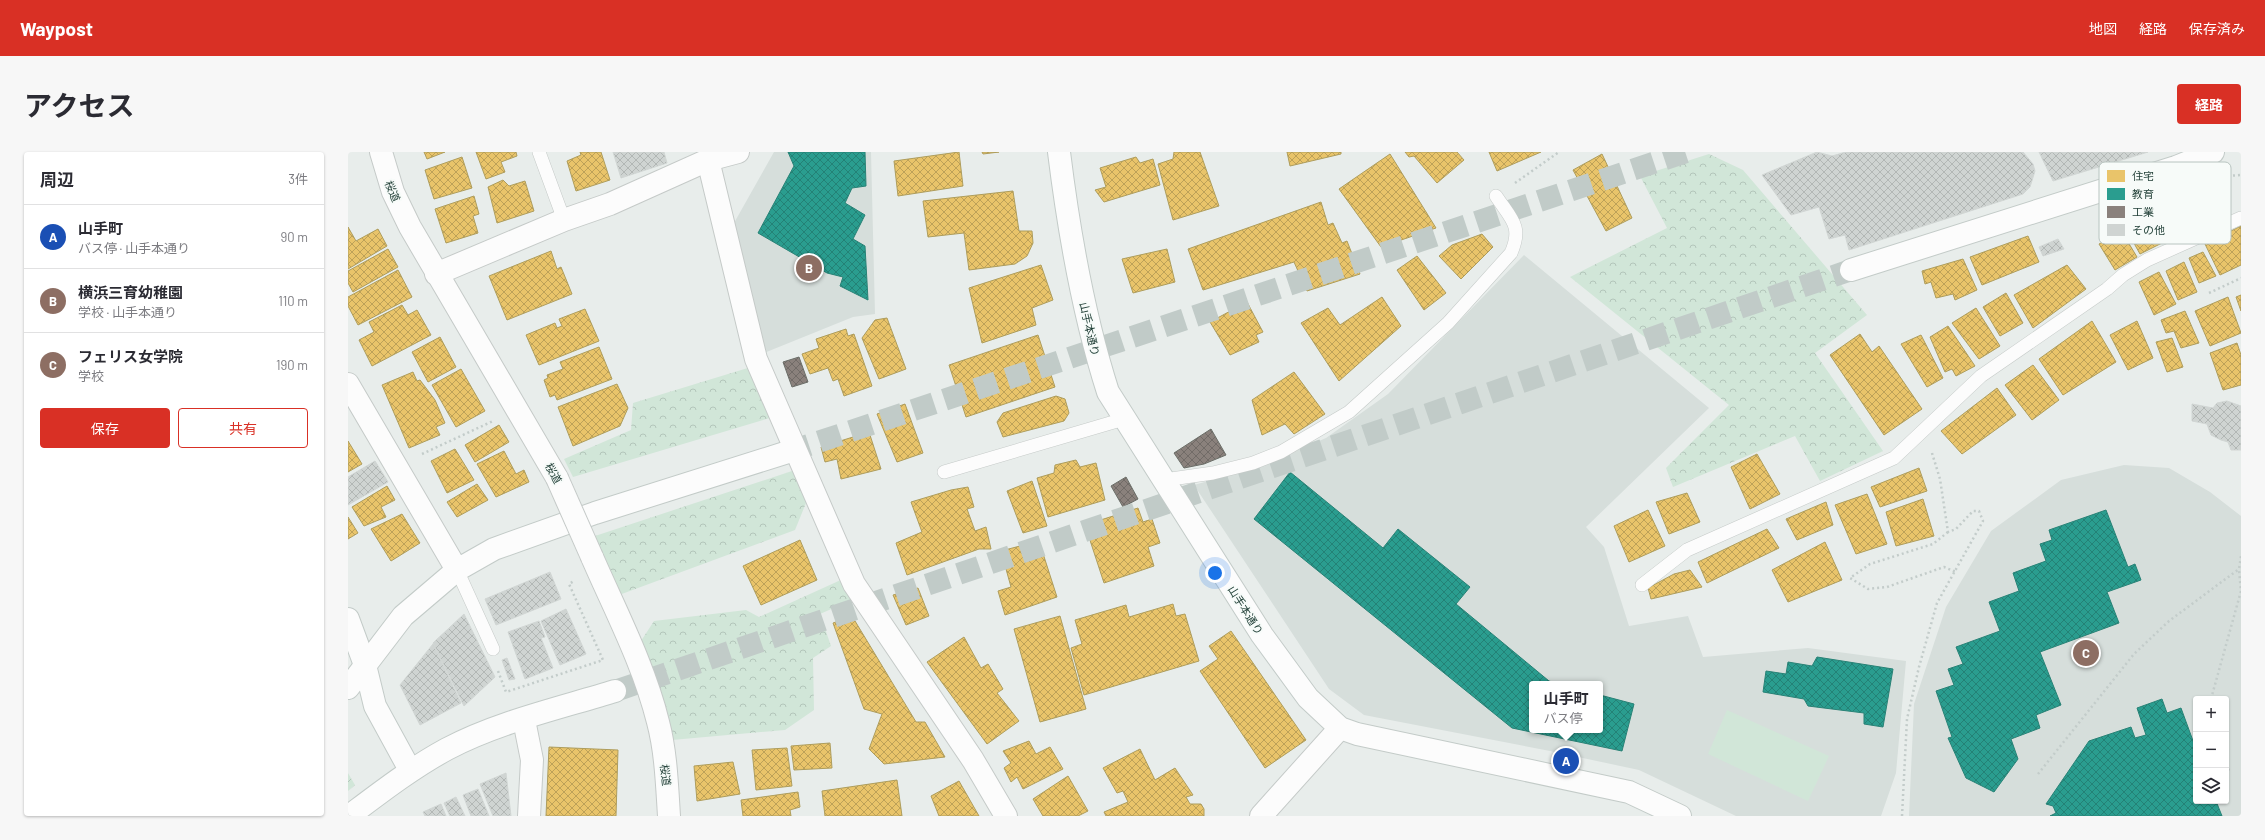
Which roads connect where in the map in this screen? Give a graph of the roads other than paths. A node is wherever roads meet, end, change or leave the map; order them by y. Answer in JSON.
{"nodes":[{"id":1,"x":381,"y":152,"type":"edge"},
{"id":2,"x":539,"y":152,"type":"edge"},
{"id":3,"x":738,"y":152,"type":"edge"},
{"id":4,"x":1059,"y":152,"type":"edge"},
{"id":5,"x":2213,"y":152,"type":"edge"},
{"id":6,"x":708,"y":160,"type":"junction"},
{"id":7,"x":2190,"y":162,"type":"edge"},
{"id":8,"x":2099,"y":192,"type":"edge"},
{"id":9,"x":1496,"y":196,"type":"road end"},
{"id":10,"x":2241,"y":218,"type":"edge"},
{"id":11,"x":564,"y":220,"type":"junction"},
{"id":12,"x":2231,"y":222,"type":"edge"},
{"id":13,"x":2183,"y":244,"type":"edge"},
{"id":14,"x":1851,"y":270,"type":"tunnel mouth"},
{"id":15,"x":436,"y":274,"type":"junction"},
{"id":16,"x":348,"y":384,"type":"edge"},
{"id":17,"x":1124,"y":419,"type":"junction"},
{"id":18,"x":788,"y":452,"type":"tunnel mouth"},
{"id":19,"x":944,"y":472,"type":"dead end"},
{"id":20,"x":1164,"y":480,"type":"junction"},
{"id":21,"x":457,"y":570,"type":"junction"},
{"id":22,"x":1642,"y":585,"type":"dead end"},
{"id":23,"x":348,"y":619,"type":"edge"},
{"id":24,"x":492,"y":649,"type":"dead end"},
{"id":25,"x":365,"y":665,"type":"junction"},
{"id":26,"x":348,"y":688,"type":"edge"},
{"id":27,"x":615,"y":691,"type":"tunnel mouth"},
{"id":28,"x":524,"y":720,"type":"junction"},
{"id":29,"x":1340,"y":728,"type":"junction"},
{"id":30,"x":410,"y":770,"type":"junction"},
{"id":31,"x":349,"y":816,"type":"edge"},
{"id":32,"x":529,"y":816,"type":"edge"},
{"id":33,"x":669,"y":816,"type":"edge"},
{"id":34,"x":1006,"y":816,"type":"edge"},
{"id":35,"x":1260,"y":816,"type":"edge"},
{"id":36,"x":1680,"y":816,"type":"edge"}],
"edges":[{"from":1,"to":15,"type":"street","name":"桜道"},
{"from":2,"to":11,"type":"lane"},
{"from":3,"to":6,"type":"street"},
{"from":4,"to":17,"type":"street","name":"山手本通り"},
{"from":5,"to":7,"type":"street"},
{"from":6,"to":11,"type":"street"},
{"from":6,"to":34,"type":"street"},
{"from":8,"to":14,"type":"street"},
{"from":9,"to":20,"type":"lane"},
{"from":10,"to":12,"type":"lane"},
{"from":11,"to":15,"type":"street"},
{"from":13,"to":22,"type":"lane"},
{"from":15,"to":33,"type":"street","name":"桜道","bridge":true},
{"from":16,"to":21,"type":"street"},
{"from":17,"to":19,"type":"lane"},
{"from":17,"to":20,"type":"street","name":"山手本通り"},
{"from":18,"to":21,"type":"street"},
{"from":20,"to":29,"type":"street","name":"山手本通り"},
{"from":21,"to":24,"type":"lane"},
{"from":21,"to":25,"type":"street"},
{"from":23,"to":25,"type":"street"},
{"from":25,"to":26,"type":"street"},
{"from":25,"to":30,"type":"street"},
{"from":27,"to":28,"type":"street"},
{"from":28,"to":30,"type":"street"},
{"from":28,"to":32,"type":"street"},
{"from":29,"to":35,"type":"street"},
{"from":29,"to":36,"type":"street","name":"山手本通り"},
{"from":30,"to":31,"type":"street"}]}
